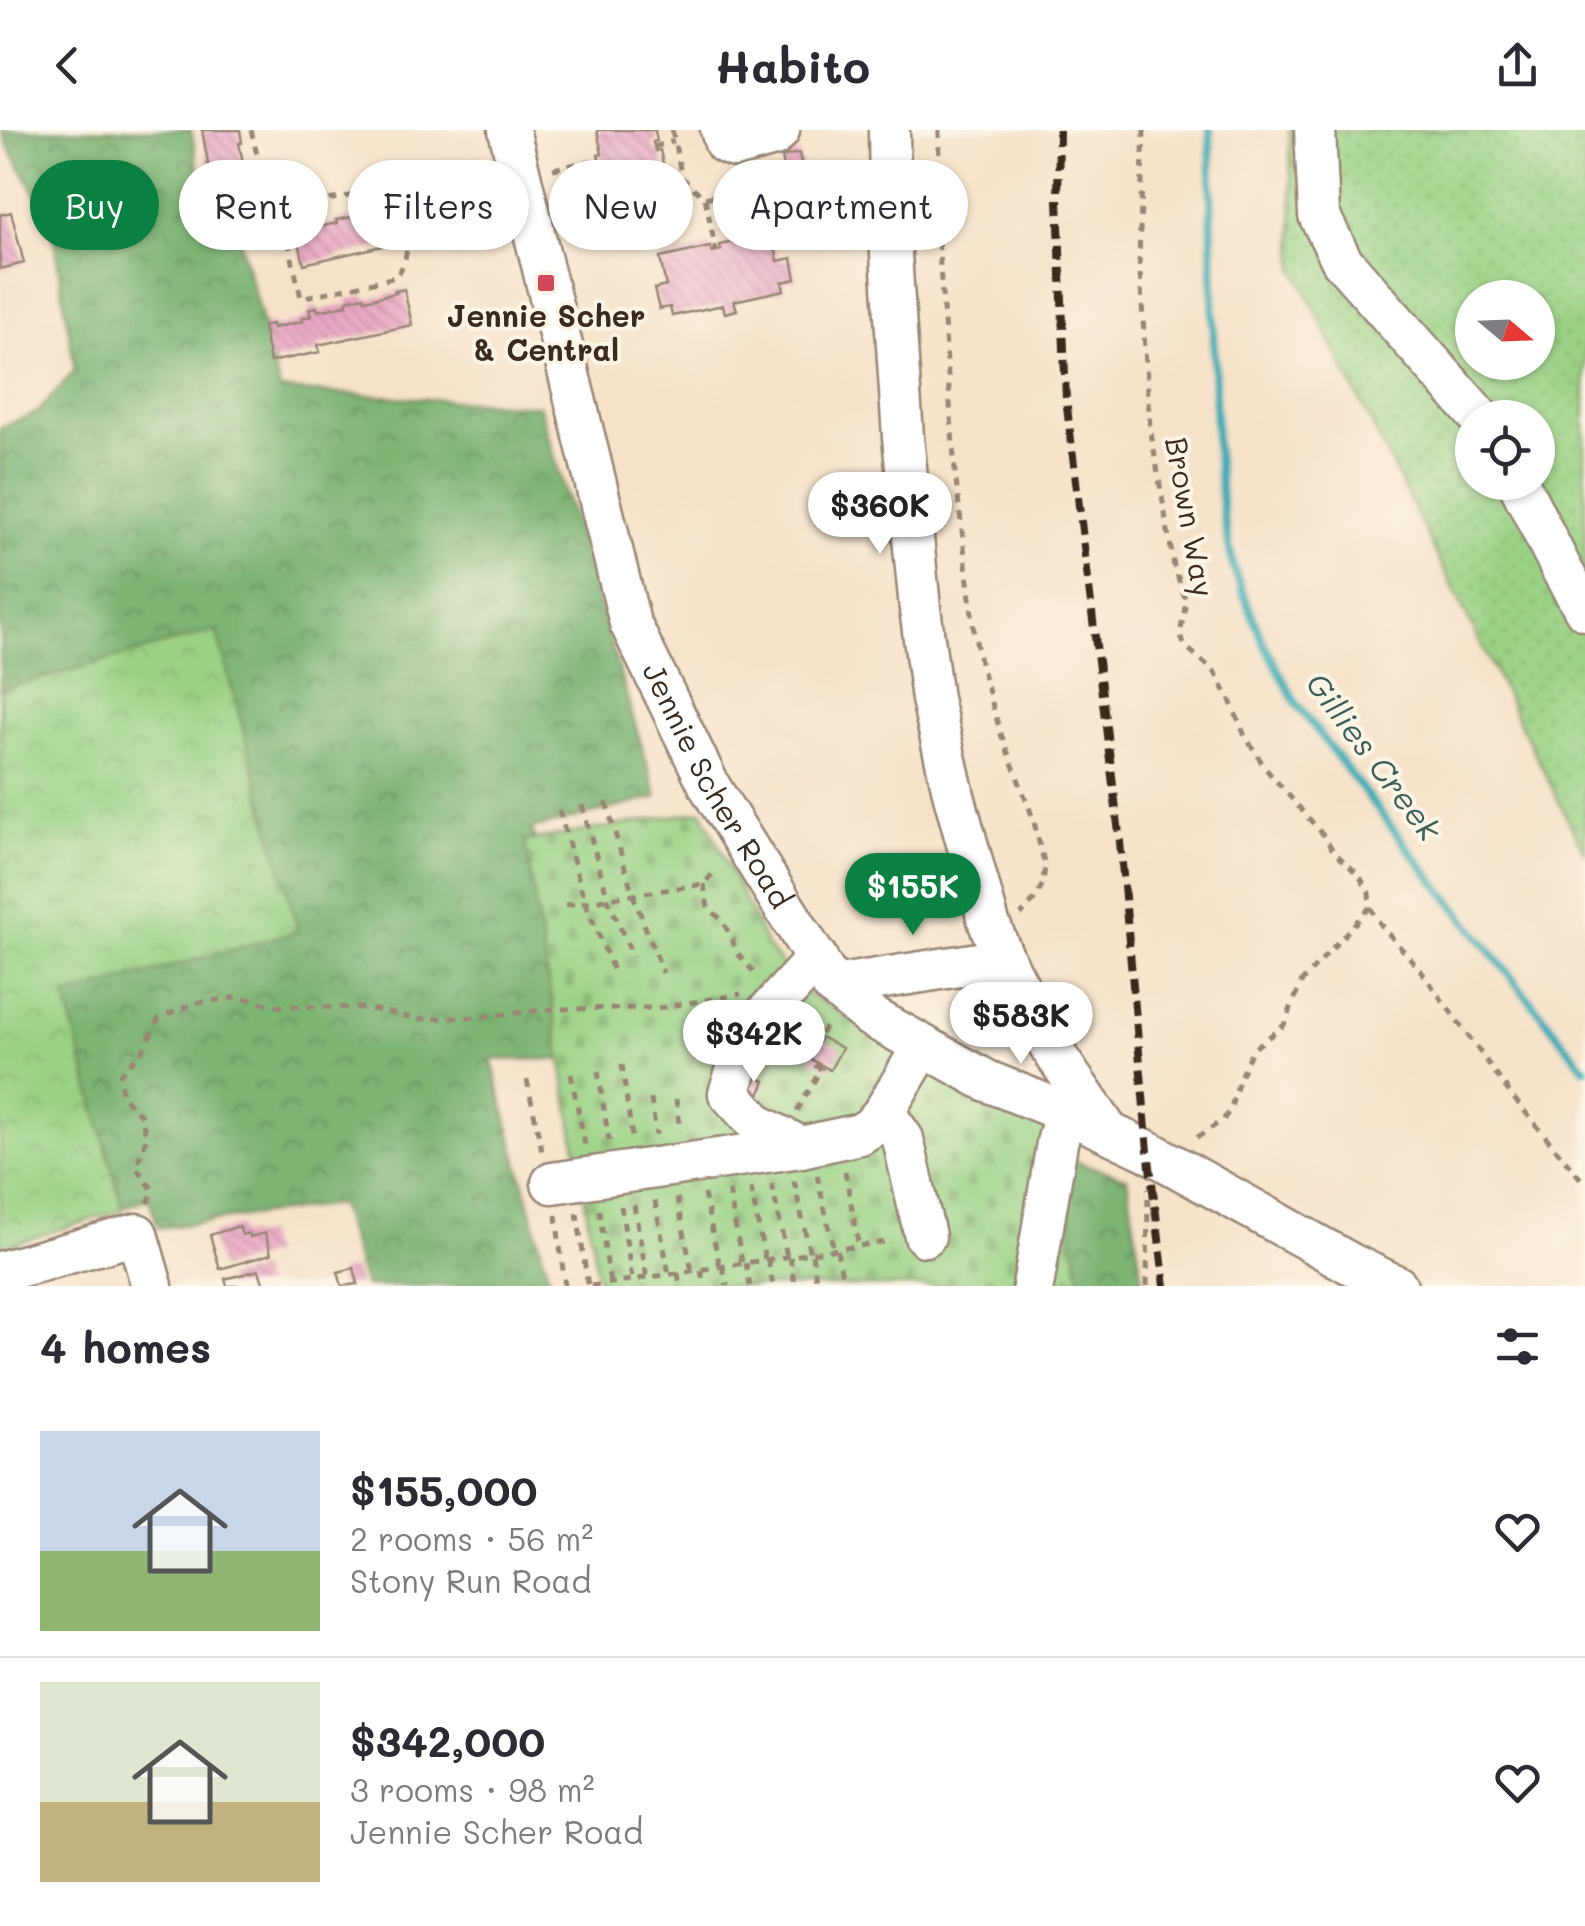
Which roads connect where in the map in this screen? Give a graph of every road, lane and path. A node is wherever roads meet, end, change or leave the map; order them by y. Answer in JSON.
{"nodes":[{"id":1,"x":252,"y":130,"type":"edge"},
{"id":2,"x":508,"y":130,"type":"edge"},
{"id":3,"x":672,"y":130,"type":"edge"},
{"id":4,"x":722,"y":130,"type":"edge"},
{"id":5,"x":778,"y":130,"type":"edge"},
{"id":6,"x":889,"y":130,"type":"edge"},
{"id":7,"x":939,"y":130,"type":"edge"},
{"id":8,"x":1144,"y":130,"type":"edge"},
{"id":9,"x":1315,"y":130,"type":"edge"},
{"id":10,"x":674,"y":140,"type":"junction"},
{"id":11,"x":654,"y":147,"type":"dead end"},
{"id":12,"x":599,"y":158,"type":"dead end"},
{"id":13,"x":259,"y":160,"type":"edge"},
{"id":14,"x":547,"y":170,"type":"dead end"},
{"id":15,"x":713,"y":196,"type":"edge"},
{"id":16,"x":705,"y":198,"type":"junction"},
{"id":17,"x":290,"y":250,"type":"edge"},
{"id":18,"x":408,"y":250,"type":"edge"},
{"id":19,"x":716,"y":251,"type":"dead end"},
{"id":20,"x":1464,"y":400,"type":"edge"},
{"id":21,"x":1527,"y":500,"type":"edge"},
{"id":22,"x":1585,"y":610,"type":"edge"},
{"id":23,"x":606,"y":802,"type":"dead end"},
{"id":24,"x":582,"y":806,"type":"dead end"},
{"id":25,"x":559,"y":810,"type":"dead end"},
{"id":26,"x":716,"y":870,"type":"dead end"},
{"id":27,"x":704,"y":884,"type":"junction"},
{"id":28,"x":634,"y":895,"type":"junction"},
{"id":29,"x":608,"y":899,"type":"junction"},
{"id":30,"x":585,"y":902,"type":"junction"},
{"id":31,"x":566,"y":905,"type":"dead end"},
{"id":32,"x":1370,"y":907,"type":"junction"},
{"id":33,"x":1021,"y":915,"type":"dead end"},
{"id":34,"x":633,"y":957,"type":"dead end"},
{"id":35,"x":1004,"y":959,"type":"junction"},
{"id":36,"x":747,"y":967,"type":"dead end"},
{"id":37,"x":664,"y":973,"type":"dead end"},
{"id":38,"x":616,"y":974,"type":"dead end"},
{"id":39,"x":826,"y":989,"type":"junction"},
{"id":40,"x":751,"y":993,"type":"dead end"},
{"id":41,"x":922,"y":1046,"type":"junction"},
{"id":42,"x":622,"y":1064,"type":"dead end"},
{"id":43,"x":598,"y":1071,"type":"dead end"},
{"id":44,"x":571,"y":1074,"type":"dead end"},
{"id":45,"x":528,"y":1080,"type":"dead end"},
{"id":46,"x":884,"y":1112,"type":"junction"},
{"id":47,"x":1065,"y":1112,"type":"junction"},
{"id":48,"x":1108,"y":1132,"type":"junction"},
{"id":49,"x":1157,"y":1156,"type":"junction"},
{"id":50,"x":688,"y":1163,"type":"junction"},
{"id":51,"x":1585,"y":1184,"type":"edge"},
{"id":52,"x":137,"y":1234,"type":"junction"},
{"id":53,"x":925,"y":1236,"type":"joint"},
{"id":54,"x":859,"y":1247,"type":"junction"},
{"id":55,"x":836,"y":1250,"type":"junction"},
{"id":56,"x":811,"y":1254,"type":"junction"},
{"id":57,"x":788,"y":1257,"type":"junction"},
{"id":58,"x":766,"y":1260,"type":"junction"},
{"id":59,"x":744,"y":1264,"type":"junction"},
{"id":60,"x":722,"y":1267,"type":"junction"},
{"id":61,"x":701,"y":1270,"type":"junction"},
{"id":62,"x":692,"y":1271,"type":"junction"},
{"id":63,"x":0,"y":1272,"type":"edge"},
{"id":64,"x":678,"y":1274,"type":"junction"},
{"id":65,"x":669,"y":1275,"type":"junction"},
{"id":66,"x":1350,"y":1275,"type":"edge"},
{"id":67,"x":655,"y":1277,"type":"junction"},
{"id":68,"x":647,"y":1278,"type":"junction"},
{"id":69,"x":634,"y":1282,"type":"edge"},
{"id":70,"x":611,"y":1284,"type":"edge"},
{"id":71,"x":152,"y":1286,"type":"edge"},
{"id":72,"x":565,"y":1286,"type":"edge"},
{"id":73,"x":590,"y":1286,"type":"edge"},
{"id":74,"x":657,"y":1286,"type":"edge"},
{"id":75,"x":680,"y":1286,"type":"edge"},
{"id":76,"x":704,"y":1286,"type":"edge"},
{"id":77,"x":727,"y":1286,"type":"edge"},
{"id":78,"x":750,"y":1286,"type":"edge"},
{"id":79,"x":773,"y":1286,"type":"edge"},
{"id":80,"x":796,"y":1286,"type":"edge"},
{"id":81,"x":817,"y":1286,"type":"edge"},
{"id":82,"x":844,"y":1286,"type":"edge"},
{"id":83,"x":1033,"y":1286,"type":"edge"},
{"id":84,"x":1147,"y":1286,"type":"edge"},
{"id":85,"x":1396,"y":1286,"type":"edge"}],
"edges":[{"from":1,"to":13,"type":"path"},
{"from":2,"to":39,"type":"street","name":"Jennie Scher Road"},
{"from":3,"to":10,"type":"path"},
{"from":4,"to":5,"type":"street"},
{"from":6,"to":35,"type":"street"},
{"from":7,"to":33,"type":"path"},
{"from":8,"to":32,"type":"path","name":"Brown Way"},
{"from":9,"to":20,"type":"street"},
{"from":10,"to":11,"type":"path"},
{"from":10,"to":16,"type":"path"},
{"from":12,"to":14,"type":"path"},
{"from":15,"to":16,"type":"path"},
{"from":16,"to":19,"type":"path"},
{"from":17,"to":18,"type":"path"},
{"from":21,"to":22,"type":"street"},
{"from":23,"to":28,"type":"path"},
{"from":24,"to":29,"type":"path"},
{"from":25,"to":30,"type":"path"},
{"from":26,"to":27,"type":"path"},
{"from":27,"to":28,"type":"path"},
{"from":27,"to":36,"type":"path"},
{"from":28,"to":29,"type":"path"},
{"from":28,"to":37,"type":"path"},
{"from":29,"to":30,"type":"path"},
{"from":29,"to":34,"type":"path"},
{"from":30,"to":31,"type":"path"},
{"from":30,"to":38,"type":"path"},
{"from":32,"to":49,"type":"path"},
{"from":32,"to":51,"type":"path","name":"Brown Way"},
{"from":35,"to":39,"type":"street"},
{"from":35,"to":48,"type":"street"},
{"from":39,"to":41,"type":"street","name":"Jennie Scher Road"},
{"from":39,"to":50,"type":"path"},
{"from":39,"to":50,"type":"street"},
{"from":40,"to":52,"type":"path"},
{"from":41,"to":46,"type":"street"},
{"from":41,"to":47,"type":"street","name":"Jennie Scher Road"},
{"from":42,"to":50,"type":"path"},
{"from":43,"to":50,"type":"path"},
{"from":44,"to":50,"type":"path"},
{"from":45,"to":50,"type":"path"},
{"from":46,"to":50,"type":"street"},
{"from":46,"to":53,"type":"street"},
{"from":47,"to":48,"type":"street","name":"Jennie Scher Road"},
{"from":47,"to":83,"type":"street"},
{"from":48,"to":49,"type":"street","name":"Jennie Scher Road"},
{"from":49,"to":66,"type":"street","name":"Jennie Scher Road"},
{"from":49,"to":84,"type":"path"},
{"from":50,"to":54,"type":"path"},
{"from":50,"to":55,"type":"path"},
{"from":50,"to":56,"type":"path"},
{"from":50,"to":57,"type":"path"},
{"from":50,"to":58,"type":"path"},
{"from":50,"to":59,"type":"path"},
{"from":50,"to":60,"type":"path"},
{"from":50,"to":62,"type":"path"},
{"from":50,"to":65,"type":"path"},
{"from":50,"to":68,"type":"path"},
{"from":50,"to":69,"type":"path"},
{"from":50,"to":70,"type":"path"},
{"from":50,"to":72,"type":"path"},
{"from":50,"to":73,"type":"path"},
{"from":52,"to":63,"type":"street"},
{"from":52,"to":71,"type":"street"},
{"from":53,"to":54,"type":"path"},
{"from":54,"to":55,"type":"path"},
{"from":55,"to":56,"type":"path"},
{"from":55,"to":82,"type":"path"},
{"from":56,"to":57,"type":"path"},
{"from":56,"to":81,"type":"path"},
{"from":57,"to":58,"type":"path"},
{"from":57,"to":80,"type":"path"},
{"from":58,"to":59,"type":"path"},
{"from":58,"to":79,"type":"path"},
{"from":59,"to":60,"type":"path"},
{"from":59,"to":78,"type":"path"},
{"from":60,"to":61,"type":"path"},
{"from":60,"to":77,"type":"path"},
{"from":61,"to":62,"type":"path"},
{"from":61,"to":76,"type":"path"},
{"from":62,"to":64,"type":"path"},
{"from":64,"to":65,"type":"path"},
{"from":64,"to":75,"type":"path"},
{"from":65,"to":67,"type":"path"},
{"from":66,"to":85,"type":"street","name":"Jennie Scher Road"},
{"from":67,"to":68,"type":"path"},
{"from":67,"to":74,"type":"path"},
{"from":68,"to":69,"type":"path"},
{"from":69,"to":70,"type":"path"},
{"from":70,"to":73,"type":"path"}]}
